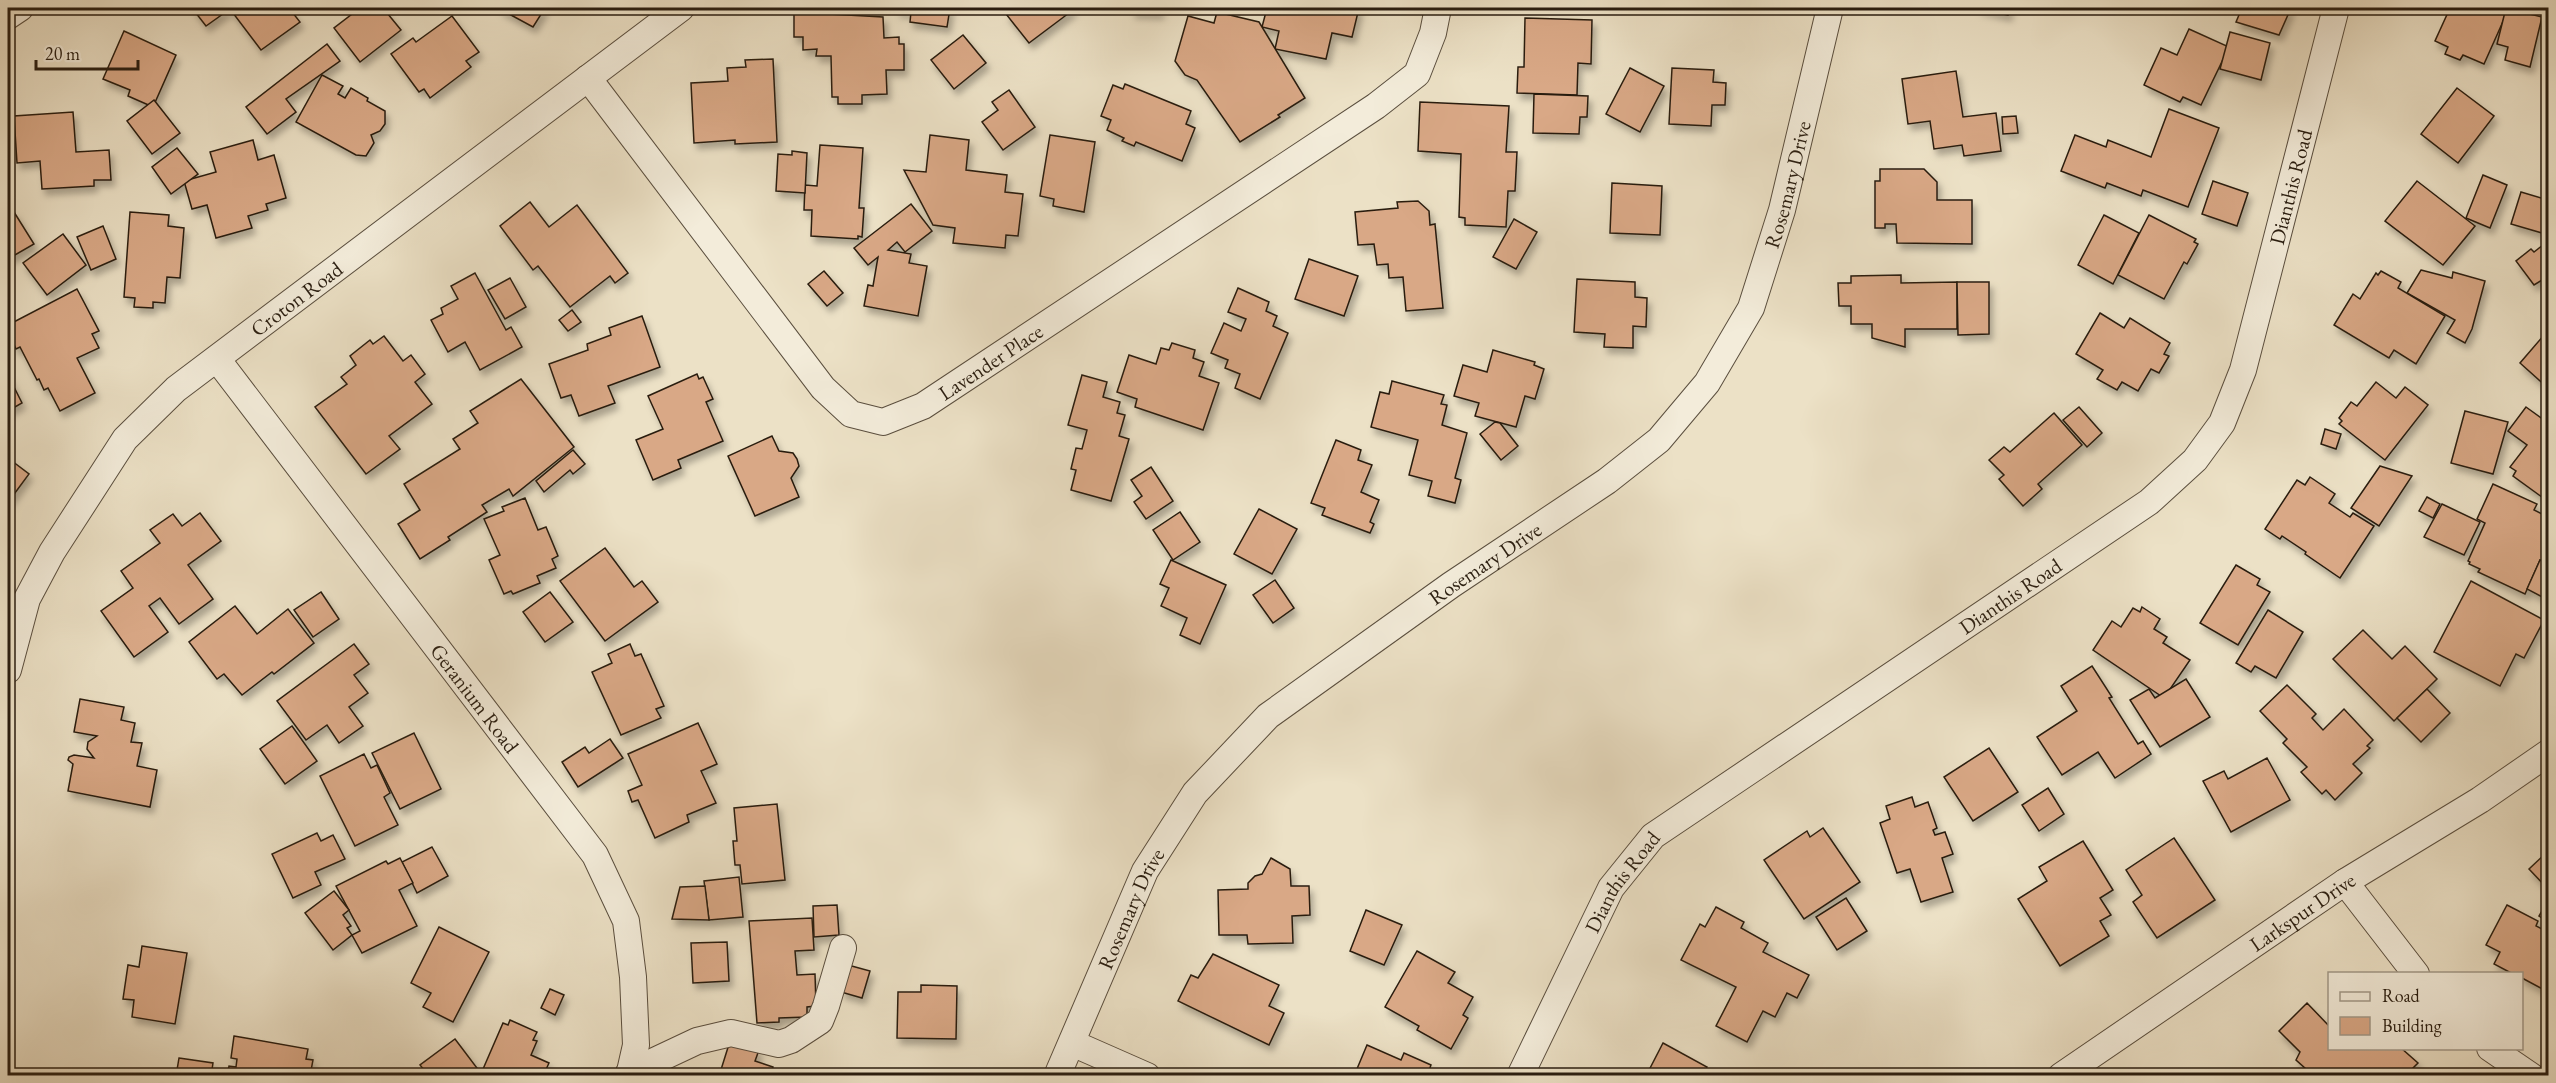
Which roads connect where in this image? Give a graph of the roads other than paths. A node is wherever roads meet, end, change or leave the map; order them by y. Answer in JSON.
{"nodes":[{"id":1,"x":20,"y":8,"type":"edge"},
{"id":2,"x":681,"y":8,"type":"edge"},
{"id":3,"x":1438,"y":8,"type":"edge"},
{"id":4,"x":1827,"y":8,"type":"edge"},
{"id":5,"x":2336,"y":8,"type":"edge"},
{"id":6,"x":8,"y":16,"type":"edge"},
{"id":7,"x":588,"y":78,"type":"junction"},
{"id":8,"x":217,"y":359,"type":"junction"},
{"id":9,"x":8,"y":670,"type":"edge"},
{"id":10,"x":2548,"y":753,"type":"edge"},
{"id":11,"x":2345,"y":882,"type":"junction"},
{"id":12,"x":843,"y":948,"type":"dead end"},
{"id":13,"x":2414,"y":972,"type":"edge"},
{"id":14,"x":1071,"y":1043,"type":"junction"},
{"id":15,"x":2493,"y":1050,"type":"edge"},
{"id":16,"x":629,"y":1074,"type":"edge"},
{"id":17,"x":1057,"y":1076,"type":"edge"},
{"id":18,"x":1147,"y":1076,"type":"edge"},
{"id":19,"x":1520,"y":1076,"type":"edge"},
{"id":20,"x":2061,"y":1076,"type":"edge"},
{"id":21,"x":2530,"y":1076,"type":"edge"}],
"edges":[{"from":1,"to":6,"type":"street"},
{"from":2,"to":7,"type":"street","name":"Croton Road"},
{"from":3,"to":7,"type":"street","name":"Lavender Place"},
{"from":4,"to":14,"type":"street","name":"Rosemary Drive"},
{"from":5,"to":19,"type":"street","name":"Dianthis Road"},
{"from":7,"to":8,"type":"street","name":"Croton Road"},
{"from":8,"to":9,"type":"street","name":"Croton Road"},
{"from":8,"to":16,"type":"street","name":"Geranium Road"},
{"from":10,"to":11,"type":"street","name":"Larkspur Drive"},
{"from":11,"to":13,"type":"street"},
{"from":11,"to":20,"type":"street","name":"Larkspur Drive"},
{"from":12,"to":16,"type":"street"},
{"from":14,"to":17,"type":"street","name":"Rosemary Drive"},
{"from":14,"to":18,"type":"street"},
{"from":15,"to":21,"type":"street"}]}
